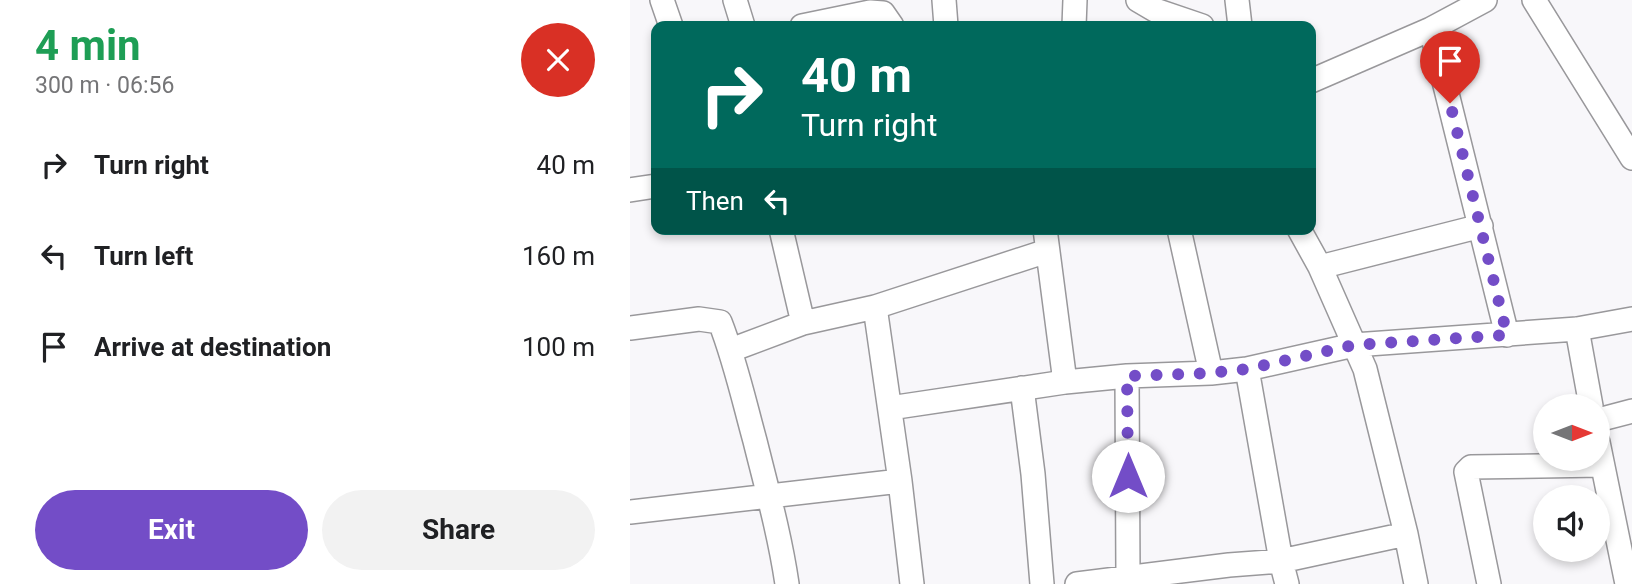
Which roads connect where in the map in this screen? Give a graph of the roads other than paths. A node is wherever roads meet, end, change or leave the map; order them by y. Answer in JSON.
{"nodes":[{"id":1,"x":662,"y":0,"type":"edge"},
{"id":2,"x":735,"y":0,"type":"edge"},
{"id":3,"x":944,"y":0,"type":"edge"},
{"id":4,"x":1074,"y":0,"type":"edge"},
{"id":5,"x":1138,"y":0,"type":"edge"},
{"id":6,"x":1237,"y":0,"type":"edge"},
{"id":7,"x":1485,"y":0,"type":"edge"},
{"id":8,"x":1534,"y":0,"type":"edge"},
{"id":9,"x":669,"y":21,"type":"edge"},
{"id":10,"x":741,"y":21,"type":"edge"},
{"id":11,"x":826,"y":21,"type":"edge"},
{"id":12,"x":889,"y":21,"type":"edge"},
{"id":13,"x":946,"y":21,"type":"edge"},
{"id":14,"x":1074,"y":21,"type":"edge"},
{"id":15,"x":1187,"y":21,"type":"edge"},
{"id":16,"x":1239,"y":21,"type":"edge"},
{"id":17,"x":1431,"y":29,"type":"junction"},
{"id":18,"x":1316,"y":79,"type":"edge"},
{"id":19,"x":1629,"y":146,"type":"edge"},
{"id":20,"x":651,"y":187,"type":"edge"},
{"id":21,"x":630,"y":190,"type":"edge"},
{"id":22,"x":1481,"y":226,"type":"junction"},
{"id":23,"x":782,"y":235,"type":"edge"},
{"id":24,"x":1179,"y":235,"type":"edge"},
{"id":25,"x":1302,"y":235,"type":"edge"},
{"id":26,"x":1046,"y":240,"type":"edge"},
{"id":27,"x":1320,"y":267,"type":"junction"},
{"id":28,"x":875,"y":307,"type":"junction"},
{"id":29,"x":1632,"y":320,"type":"edge"},
{"id":30,"x":803,"y":323,"type":"junction"},
{"id":31,"x":630,"y":328,"type":"edge"},
{"id":32,"x":1577,"y":329,"type":"junction"},
{"id":33,"x":1507,"y":335,"type":"junction"},
{"id":34,"x":1354,"y":345,"type":"junction"},
{"id":35,"x":731,"y":350,"type":"junction"},
{"id":36,"x":1247,"y":369,"type":"junction"},
{"id":37,"x":1211,"y":373,"type":"junction"},
{"id":38,"x":1127,"y":376,"type":"junction"},
{"id":39,"x":1065,"y":382,"type":"junction"},
{"id":40,"x":1022,"y":388,"type":"junction"},
{"id":41,"x":1589,"y":394,"type":"edge"},
{"id":42,"x":890,"y":408,"type":"junction"},
{"id":43,"x":1632,"y":411,"type":"edge"},
{"id":44,"x":1610,"y":417,"type":"edge"},
{"id":45,"x":1533,"y":466,"type":"edge"},
{"id":46,"x":1603,"y":471,"type":"edge"},
{"id":47,"x":900,"y":481,"type":"junction"},
{"id":48,"x":769,"y":497,"type":"junction"},
{"id":49,"x":630,"y":512,"type":"edge"},
{"id":50,"x":1406,"y":534,"type":"junction"},
{"id":51,"x":1281,"y":561,"type":"junction"},
{"id":52,"x":1230,"y":574,"type":"edge"},
{"id":53,"x":1126,"y":580,"type":"edge"},
{"id":54,"x":787,"y":584,"type":"edge"},
{"id":55,"x":912,"y":584,"type":"edge"},
{"id":56,"x":1042,"y":584,"type":"edge"},
{"id":57,"x":1077,"y":584,"type":"edge"},
{"id":58,"x":1287,"y":584,"type":"edge"},
{"id":59,"x":1416,"y":584,"type":"edge"},
{"id":60,"x":1489,"y":584,"type":"edge"},
{"id":61,"x":1627,"y":584,"type":"edge"}],
"edges":[{"from":1,"to":9,"type":"street"},
{"from":2,"to":10,"type":"street"},
{"from":3,"to":13,"type":"street"},
{"from":4,"to":14,"type":"street"},
{"from":5,"to":15,"type":"street"},
{"from":6,"to":16,"type":"street"},
{"from":7,"to":17,"type":"street"},
{"from":8,"to":19,"type":"street"},
{"from":11,"to":12,"type":"street"},
{"from":17,"to":18,"type":"street"},
{"from":17,"to":22,"type":"street"},
{"from":20,"to":21,"type":"street"},
{"from":22,"to":27,"type":"street"},
{"from":22,"to":33,"type":"street"},
{"from":23,"to":30,"type":"street"},
{"from":24,"to":37,"type":"street"},
{"from":25,"to":27,"type":"street"},
{"from":26,"to":28,"type":"street"},
{"from":26,"to":39,"type":"street"},
{"from":27,"to":34,"type":"street"},
{"from":28,"to":30,"type":"street"},
{"from":28,"to":42,"type":"street"},
{"from":29,"to":32,"type":"street"},
{"from":30,"to":35,"type":"street"},
{"from":31,"to":35,"type":"street"},
{"from":32,"to":33,"type":"street"},
{"from":32,"to":41,"type":"street"},
{"from":33,"to":34,"type":"street"},
{"from":34,"to":36,"type":"street"},
{"from":34,"to":50,"type":"street"},
{"from":35,"to":48,"type":"street"},
{"from":36,"to":37,"type":"street"},
{"from":36,"to":51,"type":"street"},
{"from":37,"to":38,"type":"street"},
{"from":38,"to":39,"type":"street"},
{"from":38,"to":53,"type":"street"},
{"from":39,"to":40,"type":"street"},
{"from":40,"to":42,"type":"street"},
{"from":40,"to":56,"type":"street"},
{"from":42,"to":47,"type":"street"},
{"from":43,"to":44,"type":"street"},
{"from":45,"to":60,"type":"street"},
{"from":46,"to":61,"type":"street"},
{"from":47,"to":48,"type":"street"},
{"from":47,"to":55,"type":"street"},
{"from":48,"to":49,"type":"street"},
{"from":48,"to":54,"type":"street"},
{"from":50,"to":51,"type":"street"},
{"from":50,"to":59,"type":"street"},
{"from":51,"to":52,"type":"street"},
{"from":51,"to":58,"type":"street"},
{"from":52,"to":53,"type":"street"},
{"from":53,"to":57,"type":"street"}]}
